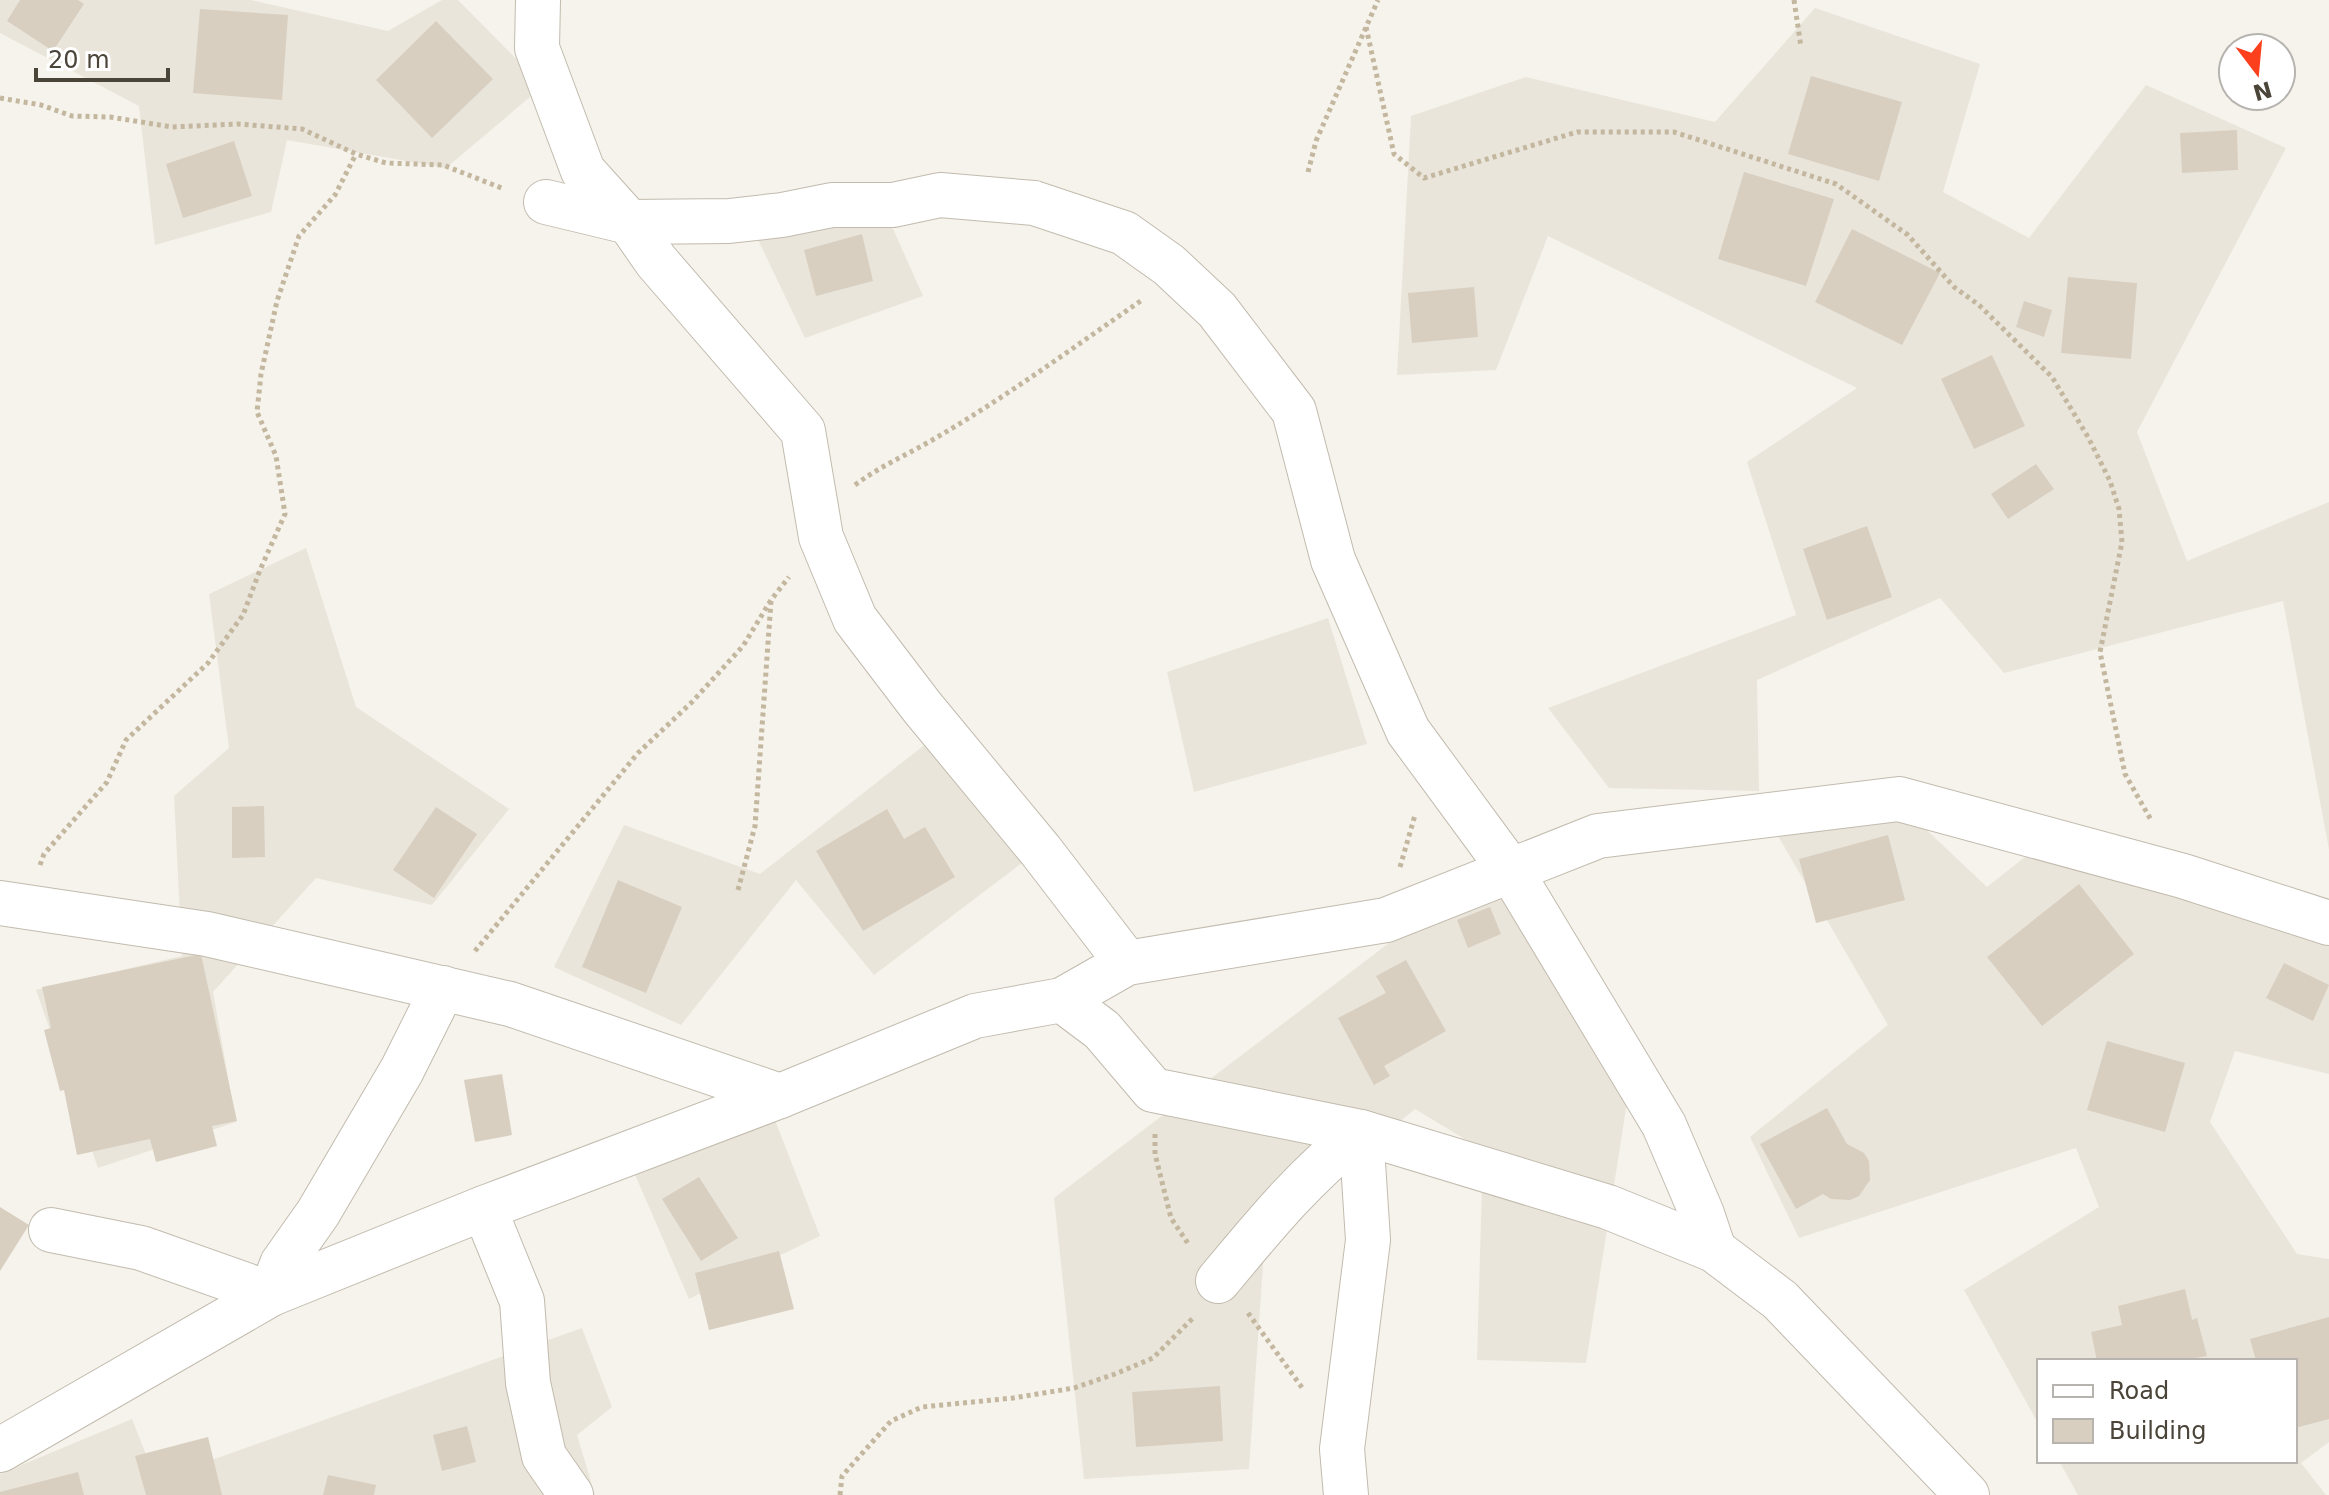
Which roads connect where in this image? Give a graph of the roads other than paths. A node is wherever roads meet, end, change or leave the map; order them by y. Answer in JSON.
{"nodes":[{"id":1,"x":538,"y":0,"type":"edge"},
{"id":2,"x":546,"y":202,"type":"road end"},
{"id":3,"x":629,"y":222,"type":"junction"},
{"id":4,"x":1511,"y":871,"type":"junction"},
{"id":5,"x":12,"y":905,"type":"edge"},
{"id":6,"x":2329,"y":923,"type":"edge"},
{"id":7,"x":1127,"y":963,"type":"junction"},
{"id":8,"x":443,"y":988,"type":"junction"},
{"id":9,"x":1062,"y":1000,"type":"junction"},
{"id":10,"x":780,"y":1096,"type":"junction"},
{"id":11,"x":1361,"y":1132,"type":"junction"},
{"id":12,"x":484,"y":1208,"type":"junction"},
{"id":13,"x":51,"y":1230,"type":"dead end"},
{"id":14,"x":1714,"y":1250,"type":"junction"},
{"id":15,"x":1218,"y":1281,"type":"road end"},
{"id":16,"x":271,"y":1294,"type":"junction"},
{"id":17,"x":0,"y":1450,"type":"edge"},
{"id":18,"x":571,"y":1495,"type":"edge"},
{"id":19,"x":1346,"y":1495,"type":"edge"},
{"id":20,"x":1967,"y":1495,"type":"edge"}],
"edges":[{"from":1,"to":3,"type":"street"},
{"from":2,"to":3,"type":"street"},
{"from":3,"to":4,"type":"street"},
{"from":3,"to":7,"type":"street"},
{"from":4,"to":6,"type":"street"},
{"from":4,"to":7,"type":"street"},
{"from":4,"to":14,"type":"street"},
{"from":5,"to":8,"type":"street"},
{"from":7,"to":9,"type":"street"},
{"from":8,"to":10,"type":"street"},
{"from":8,"to":16,"type":"street"},
{"from":9,"to":10,"type":"street"},
{"from":9,"to":11,"type":"street"},
{"from":10,"to":12,"type":"street"},
{"from":11,"to":14,"type":"street"},
{"from":11,"to":15,"type":"street"},
{"from":11,"to":19,"type":"street"},
{"from":12,"to":16,"type":"street"},
{"from":12,"to":18,"type":"street"},
{"from":13,"to":16,"type":"street"},
{"from":14,"to":20,"type":"street"},
{"from":16,"to":17,"type":"street"}]}
